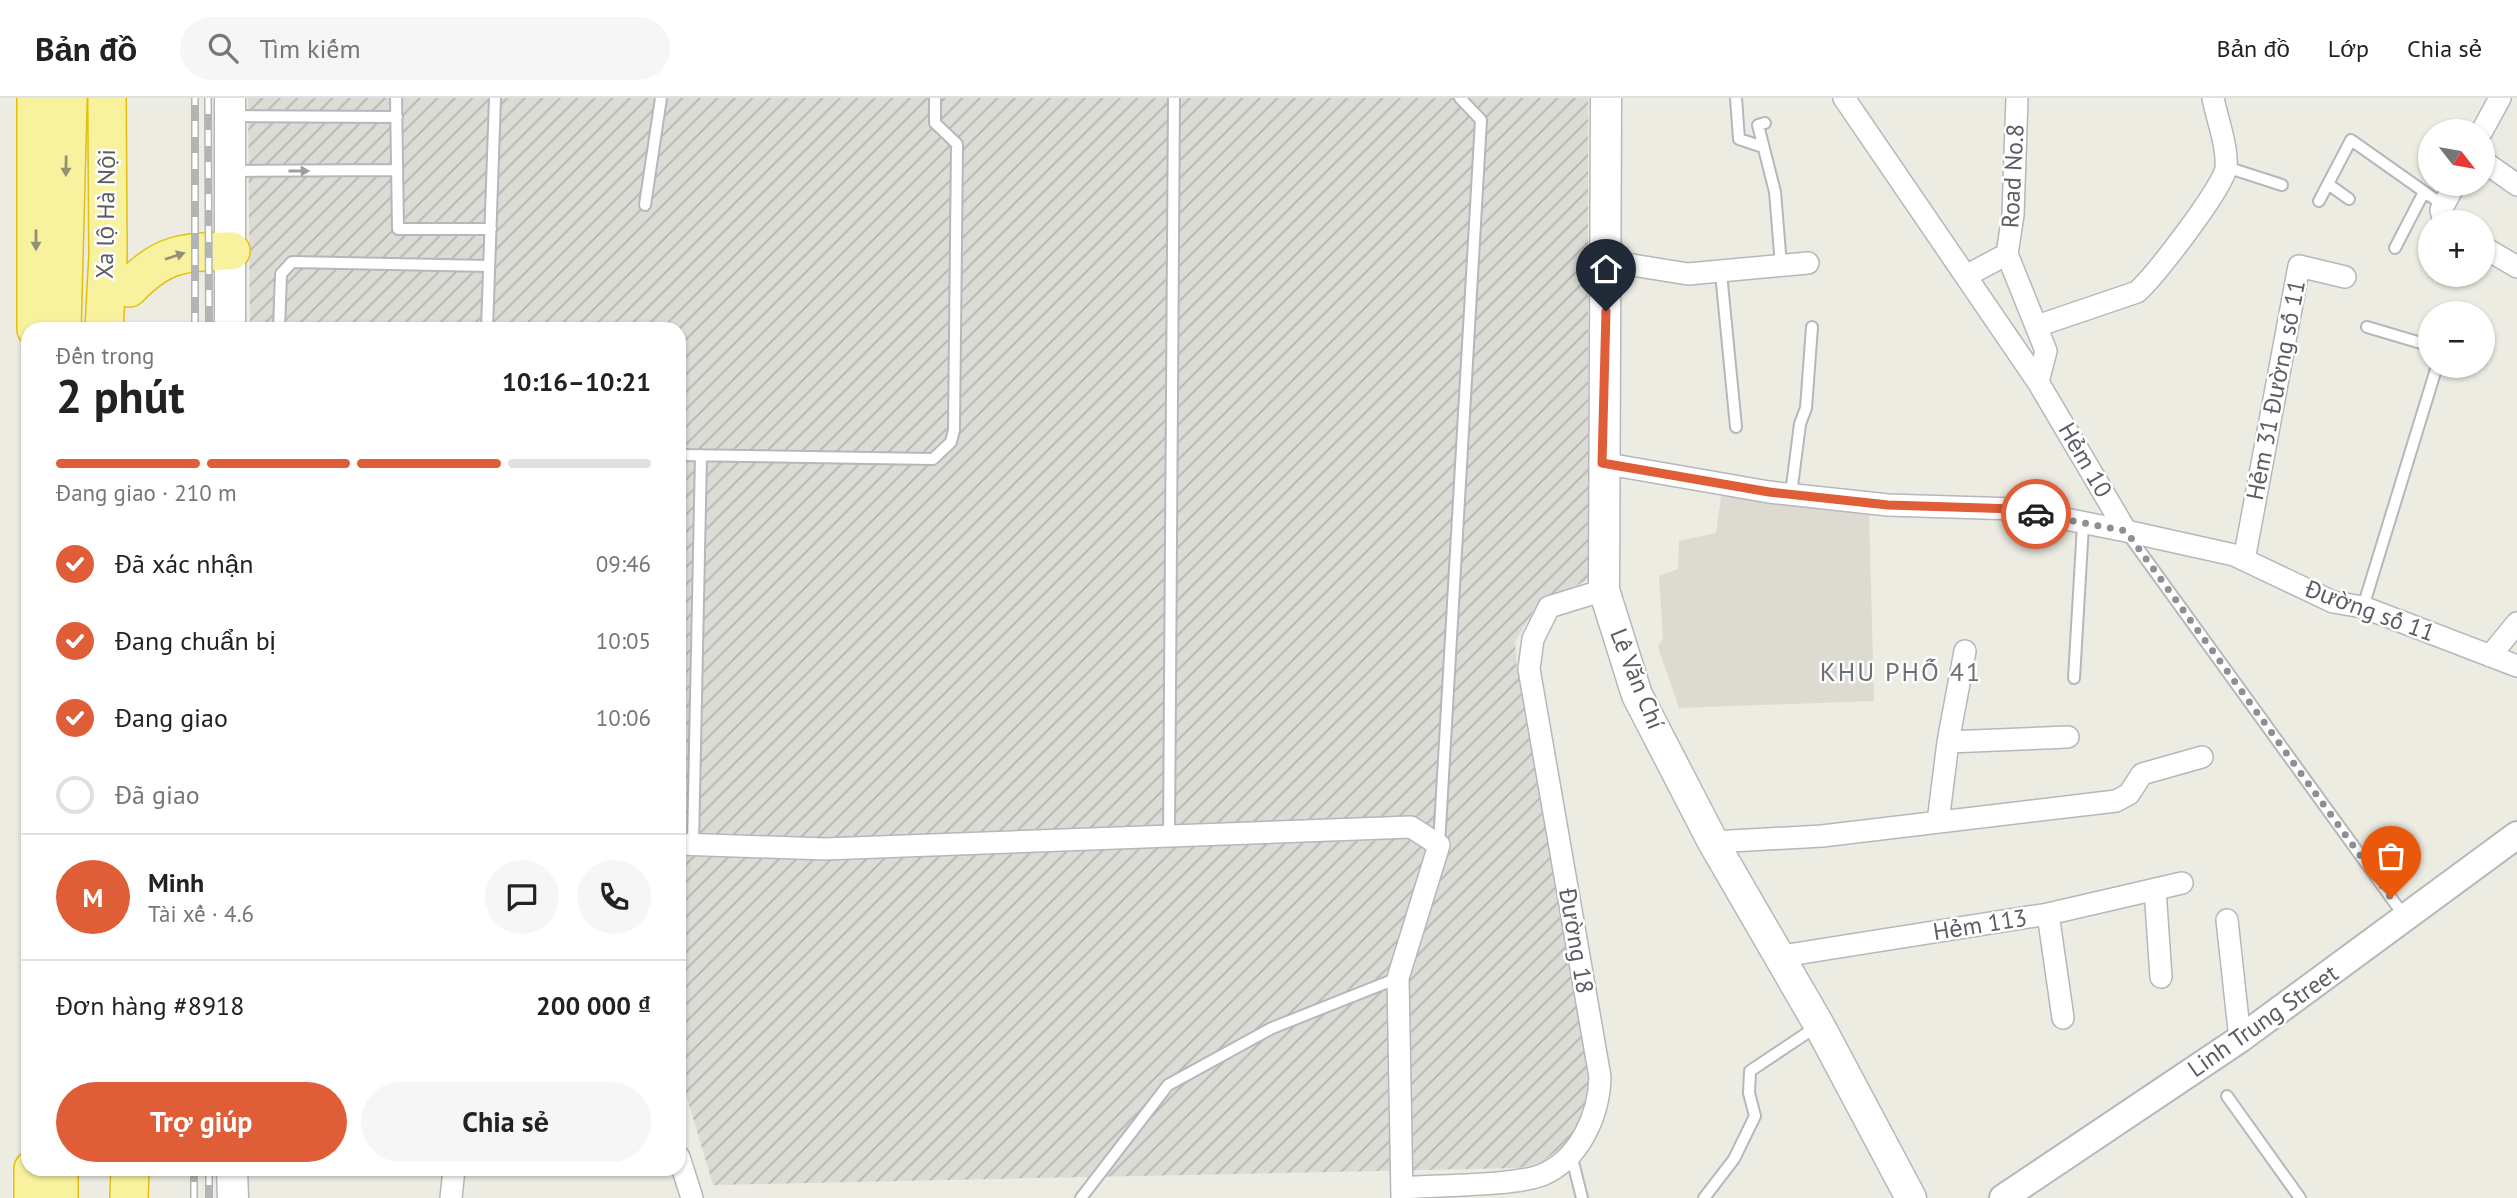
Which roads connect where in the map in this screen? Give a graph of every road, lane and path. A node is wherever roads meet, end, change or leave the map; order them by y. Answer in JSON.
{"nodes":[{"id":1,"x":36,"y":98,"type":"edge"},
{"id":2,"x":68,"y":98,"type":"edge"},
{"id":3,"x":107,"y":98,"type":"edge"},
{"id":4,"x":128,"y":98,"type":"edge"},
{"id":5,"x":396,"y":98,"type":"edge"},
{"id":6,"x":495,"y":98,"type":"edge"},
{"id":7,"x":662,"y":98,"type":"edge"},
{"id":8,"x":935,"y":98,"type":"edge"},
{"id":9,"x":1174,"y":98,"type":"edge"},
{"id":10,"x":1460,"y":98,"type":"edge"},
{"id":11,"x":1606,"y":98,"type":"edge"},
{"id":12,"x":1735,"y":98,"type":"edge"},
{"id":13,"x":1844,"y":98,"type":"edge"},
{"id":14,"x":2017,"y":98,"type":"edge"},
{"id":15,"x":2213,"y":98,"type":"edge"},
{"id":16,"x":2500,"y":98,"type":"edge"},
{"id":17,"x":230,"y":107,"type":"edge"},
{"id":18,"x":397,"y":117,"type":"junction"},
{"id":19,"x":2489,"y":119,"type":"edge"},
{"id":20,"x":1765,"y":123,"type":"dead end"},
{"id":21,"x":1763,"y":147,"type":"junction"},
{"id":22,"x":2226,"y":167,"type":"junction"},
{"id":23,"x":397,"y":170,"type":"junction"},
{"id":24,"x":2496,"y":170,"type":"edge"},
{"id":25,"x":230,"y":171,"type":"junction"},
{"id":26,"x":2328,"y":184,"type":"junction"},
{"id":27,"x":2282,"y":185,"type":"dead end"},
{"id":28,"x":2517,"y":185,"type":"edge"},
{"id":29,"x":2418,"y":188,"type":"edge"},
{"id":30,"x":2422,"y":196,"type":"edge"},
{"id":31,"x":2427,"y":196,"type":"edge"},
{"id":32,"x":2349,"y":199,"type":"dead end"},
{"id":33,"x":2319,"y":201,"type":"dead end"},
{"id":34,"x":645,"y":205,"type":"dead end"},
{"id":35,"x":2440,"y":210,"type":"edge"},
{"id":36,"x":491,"y":229,"type":"junction"},
{"id":37,"x":2395,"y":248,"type":"dead end"},
{"id":38,"x":231,"y":251,"type":"junction"},
{"id":39,"x":2007,"y":254,"type":"junction"},
{"id":40,"x":2495,"y":254,"type":"edge"},
{"id":41,"x":1607,"y":261,"type":"junction"},
{"id":42,"x":1808,"y":263,"type":"dead end"},
{"id":43,"x":1781,"y":265,"type":"junction"},
{"id":44,"x":489,"y":266,"type":"junction"},
{"id":45,"x":2517,"y":267,"type":"edge"},
{"id":46,"x":1721,"y":273,"type":"junction"},
{"id":47,"x":1966,"y":276,"type":"junction"},
{"id":48,"x":2345,"y":277,"type":"dead end"},
{"id":49,"x":130,"y":288,"type":"junction"},
{"id":50,"x":36,"y":322,"type":"edge"},
{"id":51,"x":62,"y":322,"type":"edge"},
{"id":52,"x":104,"y":322,"type":"edge"},
{"id":53,"x":130,"y":322,"type":"edge"},
{"id":54,"x":230,"y":322,"type":"edge"},
{"id":55,"x":279,"y":322,"type":"edge"},
{"id":56,"x":487,"y":322,"type":"edge"},
{"id":57,"x":2037,"y":326,"type":"junction"},
{"id":58,"x":1812,"y":327,"type":"dead end"},
{"id":59,"x":2367,"y":327,"type":"dead end"},
{"id":60,"x":2418,"y":342,"type":"edge"},
{"id":61,"x":2433,"y":378,"type":"edge"},
{"id":62,"x":2038,"y":382,"type":"junction"},
{"id":63,"x":1736,"y":427,"type":"dead end"},
{"id":64,"x":686,"y":454,"type":"edge"},
{"id":65,"x":701,"y":455,"type":"junction"},
{"id":66,"x":1602,"y":463,"type":"junction"},
{"id":67,"x":1791,"y":494,"type":"junction"},
{"id":68,"x":2083,"y":525,"type":"junction"},
{"id":69,"x":2126,"y":531,"type":"junction"},
{"id":70,"x":2244,"y":560,"type":"junction"},
{"id":71,"x":1604,"y":590,"type":"junction"},
{"id":72,"x":2363,"y":607,"type":"junction"},
{"id":73,"x":2517,"y":623,"type":"edge"},
{"id":74,"x":1965,"y":651,"type":"dead end"},
{"id":75,"x":2490,"y":656,"type":"junction"},
{"id":76,"x":2517,"y":666,"type":"edge"},
{"id":77,"x":2074,"y":678,"type":"dead end"},
{"id":78,"x":2068,"y":737,"type":"dead end"},
{"id":79,"x":1948,"y":742,"type":"junction"},
{"id":80,"x":2202,"y":757,"type":"dead end"},
{"id":81,"x":1938,"y":822,"type":"junction"},
{"id":82,"x":2517,"y":835,"type":"edge"},
{"id":83,"x":1169,"y":836,"type":"junction"},
{"id":84,"x":1713,"y":842,"type":"junction"},
{"id":85,"x":686,"y":844,"type":"edge"},
{"id":86,"x":1439,"y":845,"type":"junction"},
{"id":87,"x":2182,"y":883,"type":"dead end"},
{"id":88,"x":2155,"y":889,"type":"junction"},
{"id":89,"x":2048,"y":914,"type":"junction"},
{"id":90,"x":2406,"y":919,"type":"junction"},
{"id":91,"x":2227,"y":920,"type":"dead end"},
{"id":92,"x":1776,"y":957,"type":"junction"},
{"id":93,"x":2161,"y":977,"type":"dead end"},
{"id":94,"x":1398,"y":978,"type":"junction"},
{"id":95,"x":2063,"y":1018,"type":"dead end"},
{"id":96,"x":1819,"y":1025,"type":"junction"},
{"id":97,"x":2240,"y":1039,"type":"junction"},
{"id":98,"x":2227,"y":1096,"type":"dead end"},
{"id":99,"x":1571,"y":1154,"type":"junction"},
{"id":100,"x":33,"y":1176,"type":"edge"},
{"id":101,"x":59,"y":1176,"type":"edge"},
{"id":102,"x":111,"y":1176,"type":"edge"},
{"id":103,"x":130,"y":1176,"type":"edge"},
{"id":104,"x":232,"y":1176,"type":"edge"},
{"id":105,"x":453,"y":1176,"type":"edge"},
{"id":106,"x":685,"y":1176,"type":"edge"},
{"id":107,"x":1402,"y":1193,"type":"edge"},
{"id":108,"x":33,"y":1198,"type":"edge"},
{"id":109,"x":59,"y":1198,"type":"edge"},
{"id":110,"x":111,"y":1198,"type":"edge"},
{"id":111,"x":129,"y":1198,"type":"edge"},
{"id":112,"x":233,"y":1198,"type":"edge"},
{"id":113,"x":451,"y":1198,"type":"edge"},
{"id":114,"x":692,"y":1198,"type":"edge"},
{"id":115,"x":1081,"y":1198,"type":"edge"},
{"id":116,"x":1582,"y":1198,"type":"edge"},
{"id":117,"x":1704,"y":1198,"type":"edge"},
{"id":118,"x":1911,"y":1198,"type":"edge"},
{"id":119,"x":2003,"y":1198,"type":"edge"},
{"id":120,"x":2300,"y":1198,"type":"edge"}],
"edges":[{"from":1,"to":50,"type":"highway","one_way":true},
{"from":2,"to":51,"type":"highway","name":"Xa lộ Hà Nội","one_way":true},
{"from":3,"to":52,"type":"highway","name":"Xa lộ Hà Nội"},
{"from":4,"to":49,"type":"highway","name":"Xa lộ Hà Nội"},
{"from":5,"to":18,"type":"lane"},
{"from":6,"to":36,"type":"lane"},
{"from":7,"to":34,"type":"lane"},
{"from":8,"to":65,"type":"lane"},
{"from":9,"to":83,"type":"lane"},
{"from":10,"to":86,"type":"lane"},
{"from":11,"to":41,"type":"main road","name":"Lê Văn Chí"},
{"from":12,"to":21,"type":"lane"},
{"from":13,"to":47,"type":"street","name":"Hẻm 10"},
{"from":14,"to":39,"type":"street","name":"Road No.8"},
{"from":15,"to":22,"type":"street"},
{"from":16,"to":19,"type":"street"},
{"from":17,"to":18,"type":"lane"},
{"from":17,"to":25,"type":"main road"},
{"from":18,"to":23,"type":"lane"},
{"from":20,"to":21,"type":"lane"},
{"from":21,"to":43,"type":"lane"},
{"from":22,"to":27,"type":"lane"},
{"from":22,"to":57,"type":"street"},
{"from":25,"to":23,"type":"lane","one_way":true},
{"from":23,"to":36,"type":"lane"},
{"from":24,"to":28,"type":"street"},
{"from":25,"to":38,"type":"main road"},
{"from":26,"to":29,"type":"lane"},
{"from":26,"to":32,"type":"lane"},
{"from":26,"to":33,"type":"lane"},
{"from":30,"to":37,"type":"lane"},
{"from":31,"to":35,"type":"lane"},
{"from":36,"to":44,"type":"lane"},
{"from":49,"to":38,"type":"highway","one_way":true},
{"from":38,"to":54,"type":"main road"},
{"from":39,"to":47,"type":"street"},
{"from":39,"to":57,"type":"street"},
{"from":40,"to":45,"type":"street"},
{"from":41,"to":46,"type":"street"},
{"from":41,"to":66,"type":"main road","name":"Lê Văn Chí"},
{"from":42,"to":43,"type":"street"},
{"from":43,"to":46,"type":"street"},
{"from":44,"to":55,"type":"lane"},
{"from":44,"to":56,"type":"lane"},
{"from":46,"to":63,"type":"lane"},
{"from":47,"to":62,"type":"street","name":"Hẻm 10"},
{"from":48,"to":70,"type":"street","name":"Hẻm 31 Đường số 11"},
{"from":49,"to":53,"type":"highway","name":"Xa lộ Hà Nội"},
{"from":57,"to":62,"type":"street"},
{"from":58,"to":67,"type":"lane"},
{"from":59,"to":60,"type":"lane"},
{"from":61,"to":72,"type":"lane"},
{"from":62,"to":69,"type":"street","name":"Hẻm 10"},
{"from":64,"to":65,"type":"lane"},
{"from":65,"to":85,"type":"lane"},
{"from":66,"to":67,"type":"street","name":"Đường số 11"},
{"from":66,"to":71,"type":"main road","name":"Lê Văn Chí"},
{"from":67,"to":68,"type":"street","name":"Đường số 11"},
{"from":68,"to":69,"type":"street","name":"Đường số 11"},
{"from":68,"to":77,"type":"lane"},
{"from":69,"to":70,"type":"street","name":"Đường số 11"},
{"from":69,"to":90,"type":"lane","name":"Hẻm 10"},
{"from":70,"to":72,"type":"street","name":"Đường số 11"},
{"from":71,"to":84,"type":"main road","name":"Lê Văn Chí"},
{"from":71,"to":99,"type":"street","name":"Đường 18"},
{"from":72,"to":75,"type":"street","name":"Đường số 11"},
{"from":73,"to":75,"type":"street"},
{"from":74,"to":79,"type":"street"},
{"from":75,"to":76,"type":"street","name":"Đường số 11"},
{"from":78,"to":79,"type":"street"},
{"from":79,"to":81,"type":"street"},
{"from":80,"to":81,"type":"street"},
{"from":81,"to":84,"type":"street"},
{"from":82,"to":90,"type":"street","name":"Linh Trung Street"},
{"from":83,"to":85,"type":"street"},
{"from":83,"to":86,"type":"street"},
{"from":84,"to":92,"type":"main road","name":"Lê Văn Chí"},
{"from":86,"to":94,"type":"street"},
{"from":87,"to":88,"type":"street","name":"Hẻm 113"},
{"from":88,"to":89,"type":"street","name":"Hẻm 113"},
{"from":88,"to":93,"type":"street"},
{"from":89,"to":92,"type":"street","name":"Hẻm 113"},
{"from":89,"to":95,"type":"street"},
{"from":90,"to":97,"type":"street","name":"Linh Trung Street"},
{"from":91,"to":97,"type":"street"},
{"from":92,"to":96,"type":"main road","name":"Lê Văn Chí"},
{"from":94,"to":107,"type":"street"},
{"from":94,"to":115,"type":"lane"},
{"from":96,"to":117,"type":"lane"},
{"from":96,"to":118,"type":"main road","name":"Lê Văn Chí"},
{"from":97,"to":119,"type":"street","name":"Linh Trung Street"},
{"from":98,"to":120,"type":"lane"},
{"from":99,"to":107,"type":"street","name":"Đường 18"},
{"from":99,"to":116,"type":"lane"},
{"from":100,"to":108,"type":"highway"},
{"from":101,"to":109,"type":"highway"},
{"from":102,"to":110,"type":"highway"},
{"from":103,"to":111,"type":"highway"},
{"from":104,"to":112,"type":"main road"},
{"from":105,"to":113,"type":"street"},
{"from":106,"to":114,"type":"street"}]}
